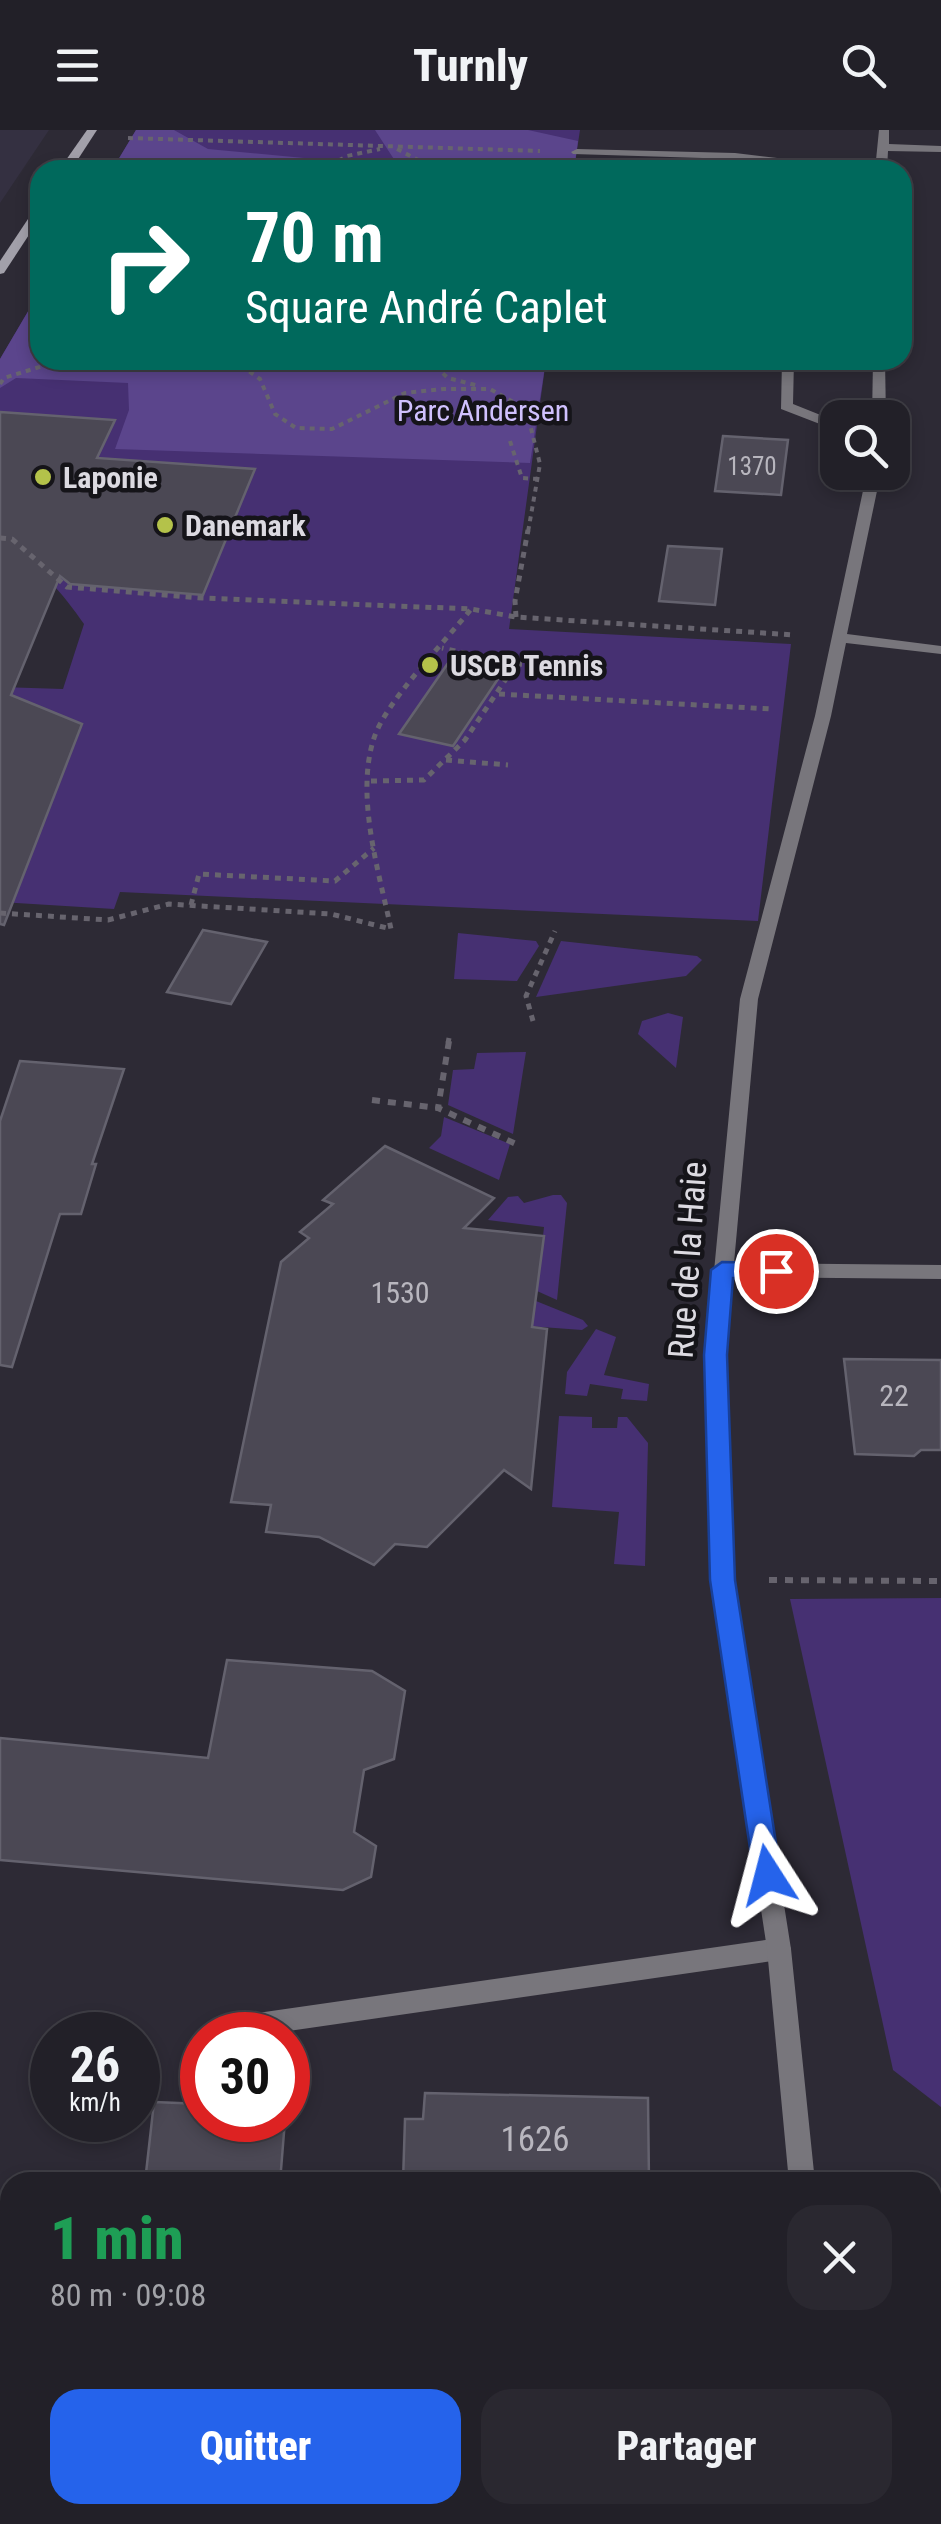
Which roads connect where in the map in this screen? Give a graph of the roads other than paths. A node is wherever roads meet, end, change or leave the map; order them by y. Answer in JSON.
{"nodes":[{"id":1,"x":884,"y":130,"type":"edge"},
{"id":2,"x":89,"y":134,"type":"edge"},
{"id":3,"x":883,"y":147,"type":"junction"},
{"id":4,"x":941,"y":149,"type":"edge"},
{"id":5,"x":576,"y":152,"type":"road end"},
{"id":6,"x":72,"y":160,"type":"edge"},
{"id":7,"x":769,"y":160,"type":"edge"},
{"id":8,"x":882,"y":160,"type":"edge"},
{"id":9,"x":30,"y":224,"type":"edge"},
{"id":10,"x":0,"y":270,"type":"edge"},
{"id":11,"x":788,"y":370,"type":"edge"},
{"id":12,"x":879,"y":370,"type":"edge"},
{"id":13,"x":879,"y":400,"type":"edge"},
{"id":14,"x":820,"y":420,"type":"edge"},
{"id":15,"x":871,"y":490,"type":"edge"},
{"id":16,"x":842,"y":638,"type":"junction"},
{"id":17,"x":941,"y":650,"type":"edge"},
{"id":18,"x":722,"y":1270,"type":"junction"},
{"id":19,"x":941,"y":1272,"type":"edge"},
{"id":20,"x":779,"y":1948,"type":"junction"},
{"id":21,"x":310,"y":2016,"type":"edge"},
{"id":22,"x":801,"y":2172,"type":"edge"}],
"edges":[{"from":1,"to":3,"type":"street"},
{"from":2,"to":6,"type":"main road"},
{"from":3,"to":4,"type":"street"},
{"from":3,"to":8,"type":"street"},
{"from":5,"to":7,"type":"street"},
{"from":9,"to":10,"type":"main road"},
{"from":11,"to":14,"type":"street"},
{"from":12,"to":13,"type":"street"},
{"from":15,"to":16,"type":"street","name":"Rue de la Haie"},
{"from":16,"to":17,"type":"street"},
{"from":16,"to":18,"type":"street","name":"Rue de la Haie"},
{"from":18,"to":19,"type":"street"},
{"from":18,"to":20,"type":"street","name":"Rue de la Haie"},
{"from":20,"to":21,"type":"street"},
{"from":20,"to":22,"type":"street","name":"Rue de la Haie"}]}
